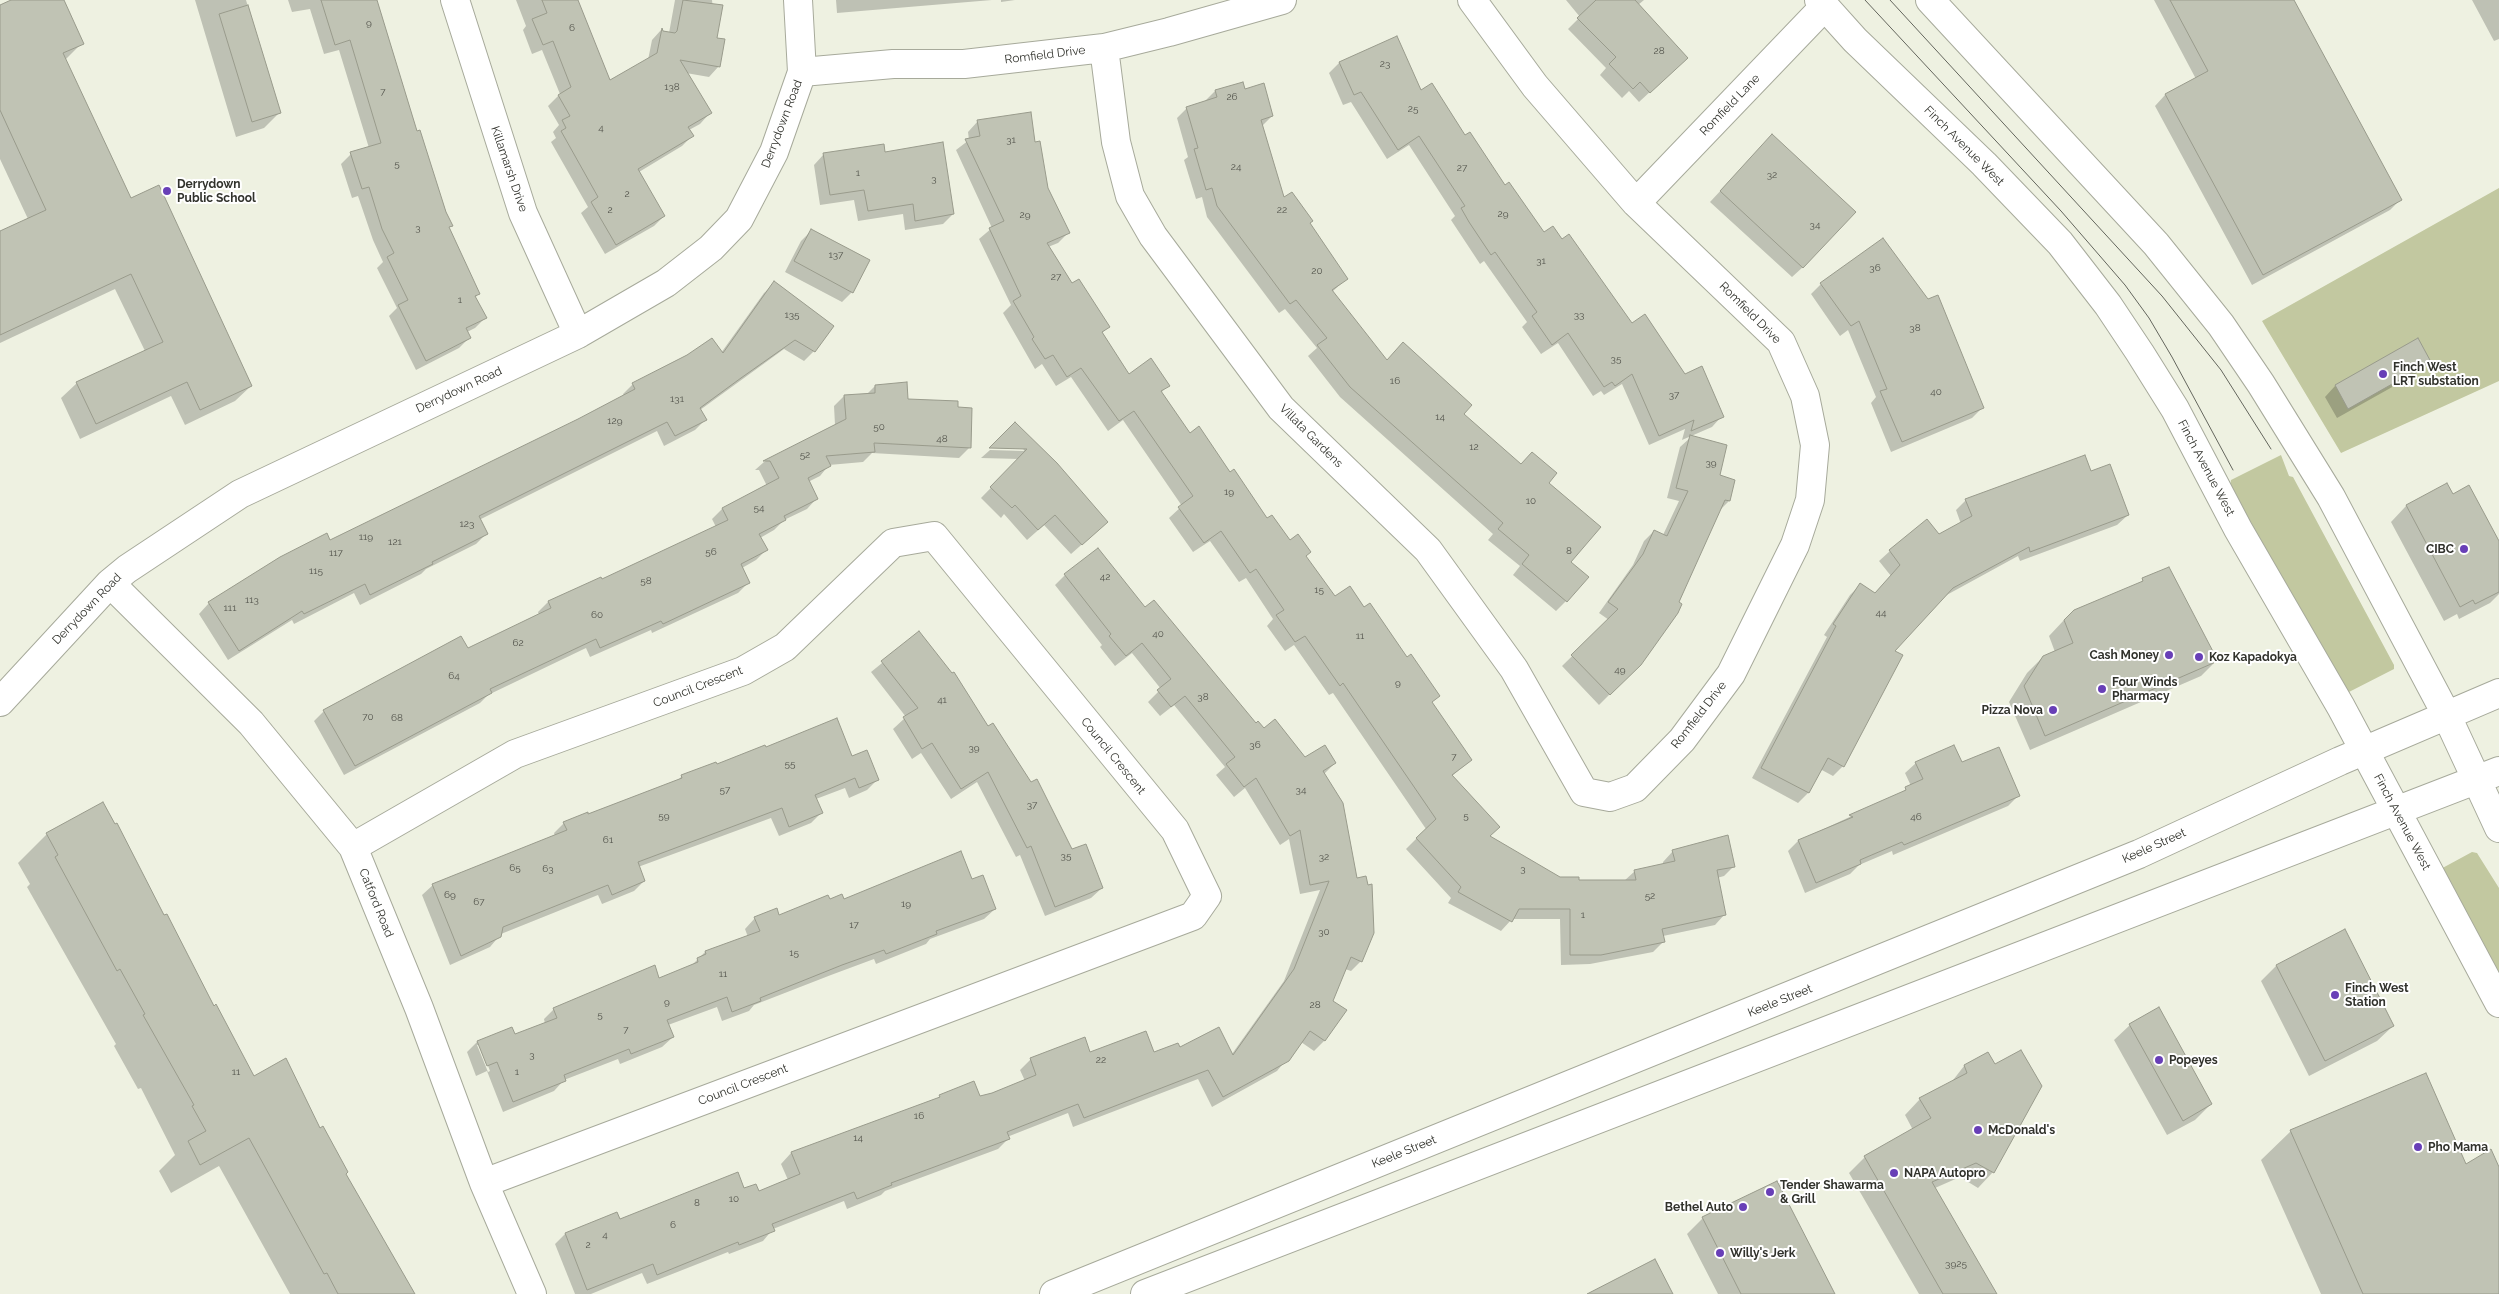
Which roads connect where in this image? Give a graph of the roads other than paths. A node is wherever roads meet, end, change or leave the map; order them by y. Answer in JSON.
{"nodes":[{"id":1,"x":455,"y":0,"type":"edge"},
{"id":2,"x":798,"y":0,"type":"edge"},
{"id":3,"x":1282,"y":0,"type":"edge"},
{"id":4,"x":1472,"y":0,"type":"edge"},
{"id":5,"x":1930,"y":0,"type":"edge"},
{"id":6,"x":1822,"y":3,"type":"edge"},
{"id":7,"x":1104,"y":48,"type":"junction"},
{"id":8,"x":802,"y":72,"type":"junction"},
{"id":9,"x":1636,"y":203,"type":"junction"},
{"id":10,"x":578,"y":334,"type":"junction"},
{"id":11,"x":110,"y":583,"type":"junction"},
{"id":12,"x":2499,"y":693,"type":"edge"},
{"id":13,"x":0,"y":702,"type":"edge"},
{"id":14,"x":2446,"y":714,"type":"junction"},
{"id":15,"x":2364,"y":751,"type":"junction"},
{"id":16,"x":2487,"y":776,"type":"edge"},
{"id":17,"x":1584,"y":792,"type":"joint"},
{"id":18,"x":2396,"y":812,"type":"junction"},
{"id":19,"x":2499,"y":828,"type":"edge"},
{"id":20,"x":353,"y":847,"type":"junction"},
{"id":21,"x":2499,"y":1003,"type":"edge"},
{"id":22,"x":484,"y":1183,"type":"junction"},
{"id":23,"x":532,"y":1294,"type":"edge"},
{"id":24,"x":1054,"y":1294,"type":"edge"},
{"id":25,"x":1145,"y":1294,"type":"edge"}],
"edges":[{"from":1,"to":10,"type":"street","name":"Killamarsh Drive"},
{"from":2,"to":8,"type":"street","name":"Derrydown Road"},
{"from":3,"to":7,"type":"street","name":"Romfield Drive"},
{"from":4,"to":9,"type":"street","name":"Romfield Drive"},
{"from":5,"to":14,"type":"street"},
{"from":6,"to":9,"type":"street","name":"Romfield Lane"},
{"from":6,"to":15,"type":"street","name":"Finch Avenue West"},
{"from":7,"to":8,"type":"street","name":"Romfield Drive"},
{"from":7,"to":17,"type":"street","name":"Villata Gardens"},
{"from":8,"to":10,"type":"street","name":"Derrydown Road"},
{"from":9,"to":17,"type":"street","name":"Romfield Drive"},
{"from":10,"to":11,"type":"street","name":"Derrydown Road"},
{"from":11,"to":13,"type":"street","name":"Derrydown Road"},
{"from":11,"to":20,"type":"street","name":"Catford Road"},
{"from":12,"to":14,"type":"street","name":"Keele Street"},
{"from":14,"to":15,"type":"street","name":"Keele Street"},
{"from":14,"to":16,"type":"street"},
{"from":15,"to":18,"type":"street","name":"Finch Avenue West"},
{"from":15,"to":24,"type":"street","name":"Keele Street"},
{"from":16,"to":18,"type":"street"},
{"from":16,"to":19,"type":"street"},
{"from":18,"to":21,"type":"street","name":"Finch Avenue West"},
{"from":18,"to":25,"type":"street"},
{"from":20,"to":22,"type":"street","name":"Catford Road"},
{"from":20,"to":22,"type":"street","name":"Council Crescent"},
{"from":22,"to":23,"type":"street","name":"Catford Road"}]}
